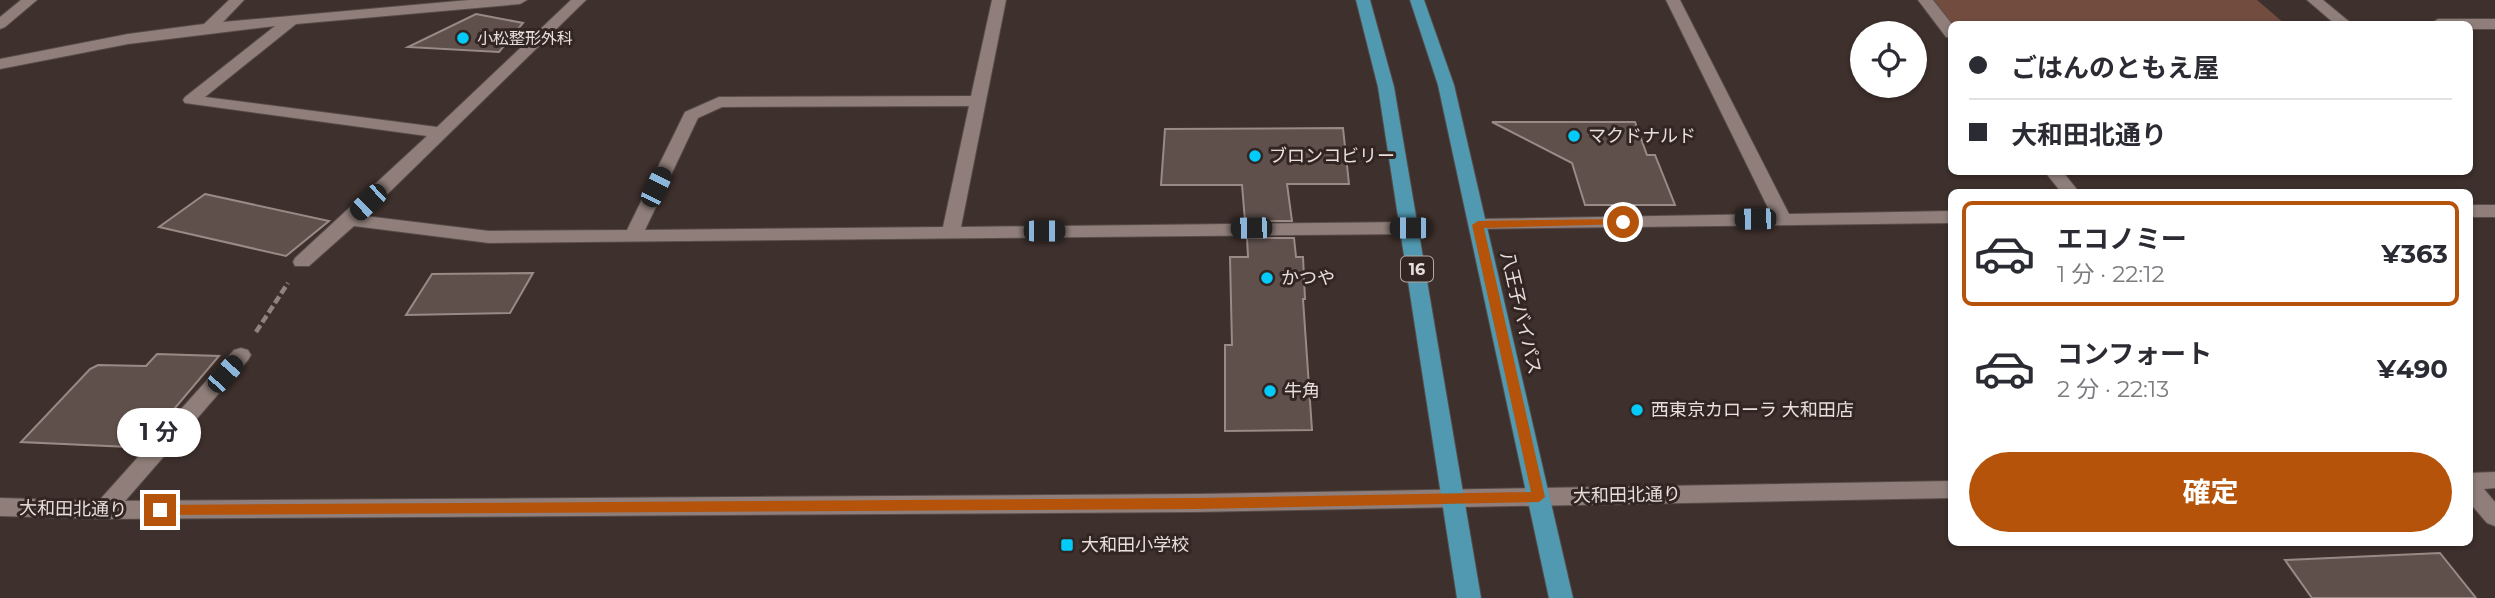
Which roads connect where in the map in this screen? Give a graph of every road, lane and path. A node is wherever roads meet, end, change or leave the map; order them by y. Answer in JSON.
{"nodes":[{"id":1,"x":30,"y":0,"type":"edge"},
{"id":2,"x":237,"y":0,"type":"edge"},
{"id":3,"x":520,"y":0,"type":"edge"},
{"id":4,"x":579,"y":0,"type":"edge"},
{"id":5,"x":999,"y":0,"type":"edge"},
{"id":6,"x":1363,"y":0,"type":"edge"},
{"id":7,"x":1417,"y":0,"type":"edge"},
{"id":8,"x":1672,"y":0,"type":"edge"},
{"id":9,"x":1925,"y":0,"type":"edge"},
{"id":10,"x":2314,"y":0,"type":"edge"},
{"id":11,"x":421,"y":5,"type":"edge"},
{"id":12,"x":290,"y":21,"type":"junction"},
{"id":13,"x":2340,"y":21,"type":"edge"},
{"id":14,"x":0,"y":24,"type":"edge"},
{"id":15,"x":2473,"y":24,"type":"edge"},
{"id":16,"x":2495,"y":24,"type":"edge"},
{"id":17,"x":210,"y":26,"type":"junction"},
{"id":18,"x":1948,"y":29,"type":"edge"},
{"id":19,"x":0,"y":64,"type":"edge"},
{"id":20,"x":979,"y":101,"type":"junction"},
{"id":21,"x":441,"y":133,"type":"junction"},
{"id":22,"x":2056,"y":175,"type":"edge"},
{"id":23,"x":2068,"y":189,"type":"edge"},
{"id":24,"x":2473,"y":211,"type":"edge"},
{"id":25,"x":2495,"y":211,"type":"edge"},
{"id":26,"x":1948,"y":217,"type":"edge"},
{"id":27,"x":1782,"y":219,"type":"junction"},
{"id":28,"x":350,"y":220,"type":"junction"},
{"id":29,"x":1478,"y":225,"type":"junction"},
{"id":30,"x":1410,"y":228,"type":"junction"},
{"id":31,"x":951,"y":231,"type":"junction"},
{"id":32,"x":633,"y":236,"type":"junction"},
{"id":33,"x":302,"y":262,"type":"joint"},
{"id":34,"x":241,"y":355,"type":"joint"},
{"id":35,"x":2495,"y":480,"type":"edge"},
{"id":36,"x":2473,"y":481,"type":"edge"},
{"id":37,"x":1948,"y":489,"type":"edge"},
{"id":38,"x":2473,"y":492,"type":"edge"},
{"id":39,"x":1539,"y":497,"type":"junction"},
{"id":40,"x":1452,"y":498,"type":"junction"},
{"id":41,"x":0,"y":507,"type":"edge"},
{"id":42,"x":104,"y":510,"type":"junction"},
{"id":43,"x":2495,"y":517,"type":"edge"},
{"id":44,"x":1469,"y":598,"type":"edge"},
{"id":45,"x":1561,"y":598,"type":"edge"}],
"edges":[{"from":1,"to":14,"type":"street"},
{"from":2,"to":17,"type":"street"},
{"from":3,"to":11,"type":"street"},
{"from":4,"to":21,"type":"street"},
{"from":5,"to":20,"type":"street"},
{"from":6,"to":30,"type":"highway","number":"16"},
{"from":7,"to":29,"type":"highway","name":"八王子バイパス"},
{"from":8,"to":27,"type":"street"},
{"from":9,"to":18,"type":"street"},
{"from":10,"to":13,"type":"street"},
{"from":11,"to":12,"type":"street"},
{"from":12,"to":17,"type":"street"},
{"from":12,"to":21,"type":"street"},
{"from":15,"to":16,"type":"street"},
{"from":17,"to":19,"type":"street"},
{"from":20,"to":31,"type":"street"},
{"from":20,"to":32,"type":"street"},
{"from":21,"to":28,"type":"street"},
{"from":22,"to":23,"type":"street"},
{"from":24,"to":25,"type":"street"},
{"from":26,"to":27,"type":"street"},
{"from":27,"to":29,"type":"street"},
{"from":28,"to":32,"type":"street"},
{"from":28,"to":33,"type":"street"},
{"from":29,"to":39,"type":"highway","name":"八王子バイパス"},
{"from":30,"to":31,"type":"street"},
{"from":30,"to":40,"type":"highway","number":"16"},
{"from":31,"to":32,"type":"street"},
{"from":33,"to":34,"type":"path"},
{"from":34,"to":42,"type":"street"},
{"from":35,"to":36,"type":"street"},
{"from":37,"to":39,"type":"street","name":"大和田北通り"},
{"from":38,"to":43,"type":"street"},
{"from":39,"to":40,"type":"street","name":"大和田北通り"},
{"from":39,"to":45,"type":"highway","name":"八王子バイパス"},
{"from":40,"to":42,"type":"street","name":"大和田北通り"},
{"from":40,"to":44,"type":"highway","number":"16"},
{"from":41,"to":42,"type":"street","name":"大和田北通り"}]}
